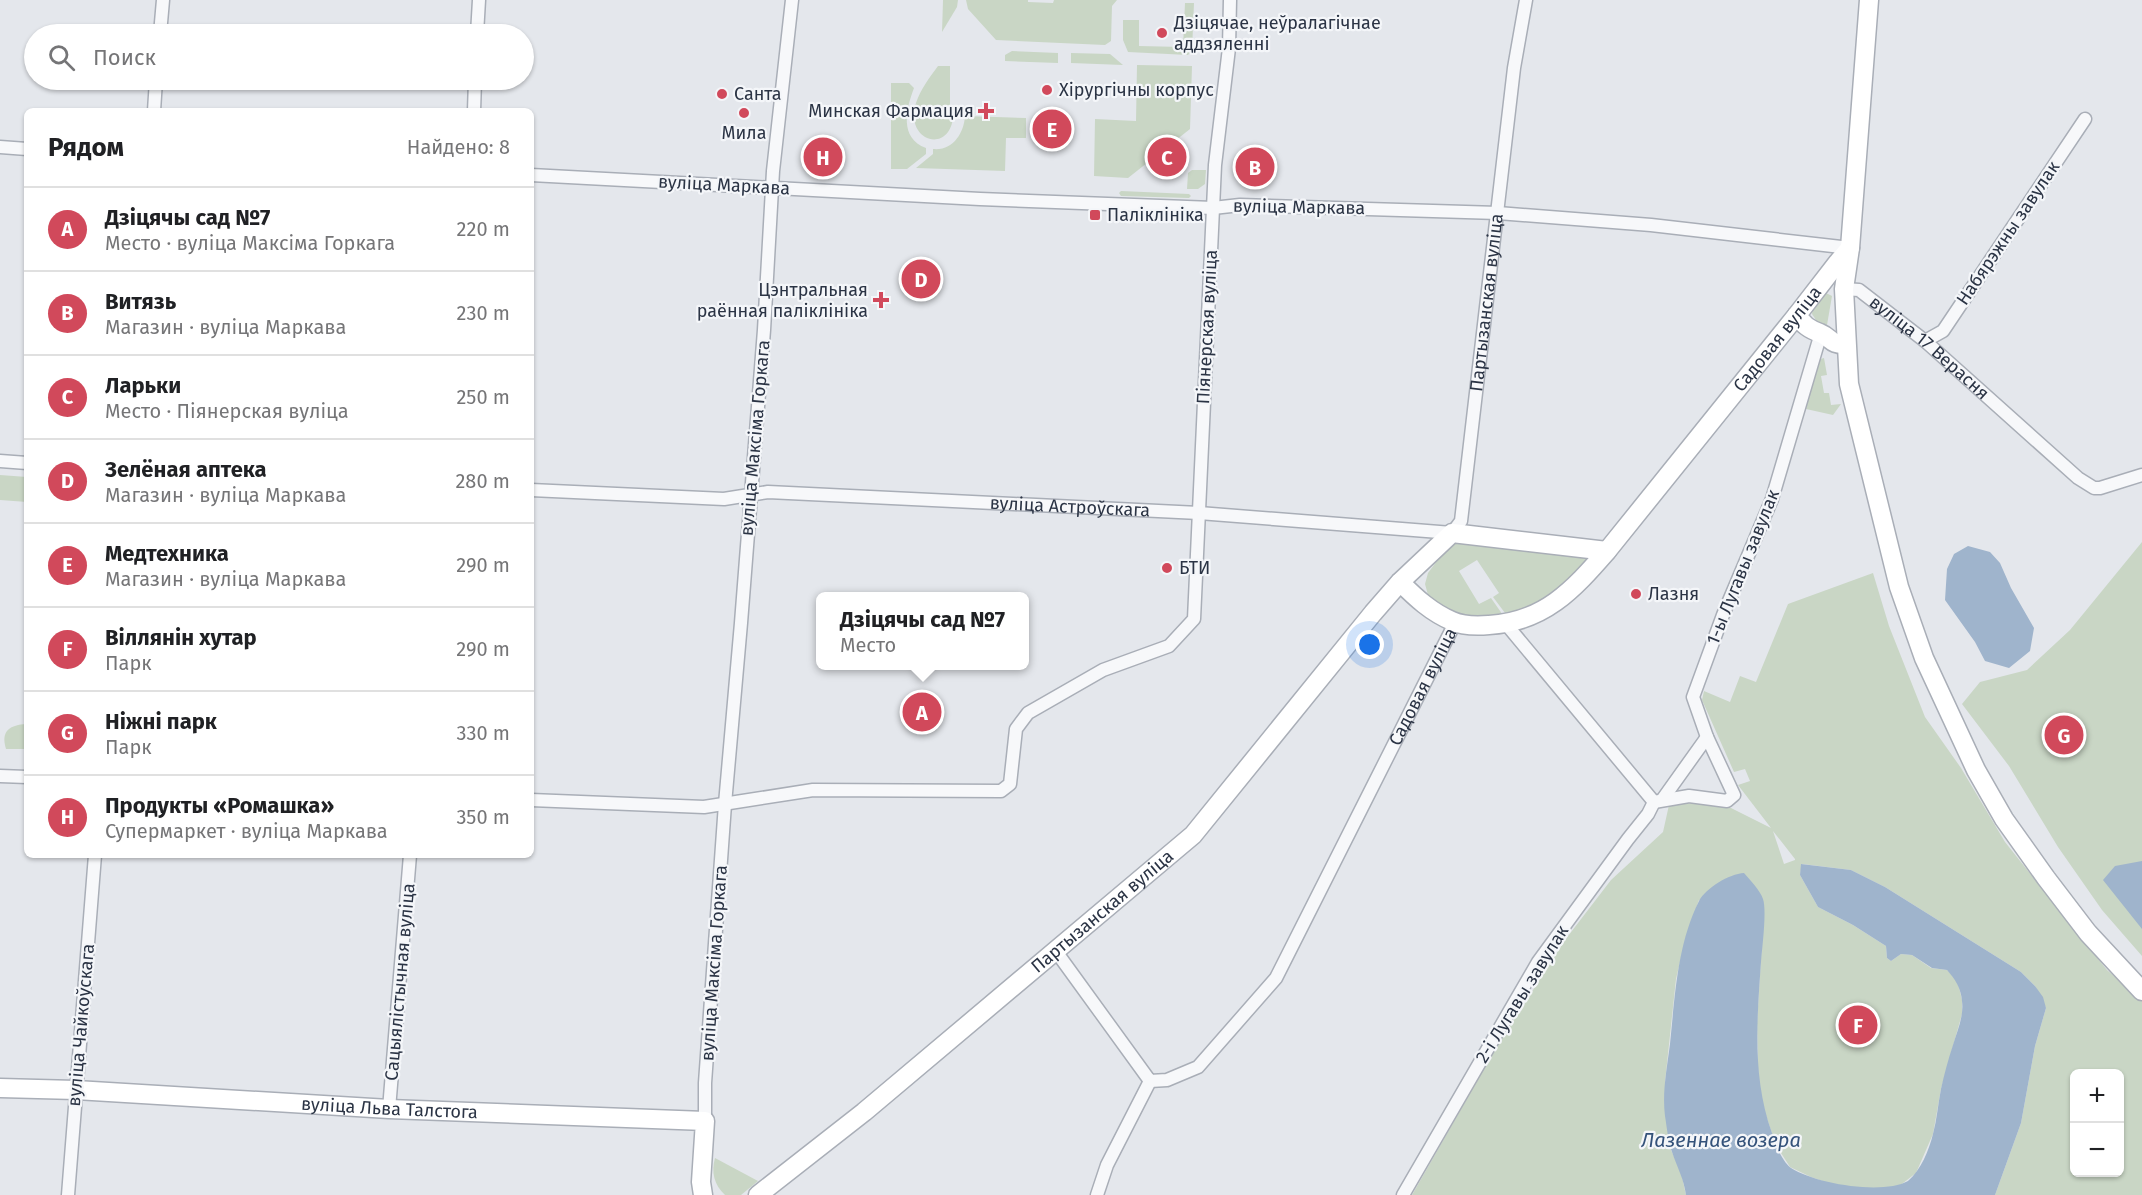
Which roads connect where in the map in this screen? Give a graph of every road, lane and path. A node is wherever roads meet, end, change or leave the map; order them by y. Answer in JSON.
{"nodes":[{"id":1,"x":163,"y":0,"type":"edge"},
{"id":2,"x":479,"y":0,"type":"edge"},
{"id":3,"x":792,"y":0,"type":"edge"},
{"id":4,"x":1230,"y":0,"type":"edge"},
{"id":5,"x":1526,"y":0,"type":"edge"},
{"id":6,"x":1869,"y":0,"type":"edge"},
{"id":7,"x":161,"y":24,"type":"edge"},
{"id":8,"x":478,"y":24,"type":"edge"},
{"id":9,"x":155,"y":90,"type":"edge"},
{"id":10,"x":475,"y":90,"type":"edge"},
{"id":11,"x":154,"y":108,"type":"edge"},
{"id":12,"x":474,"y":108,"type":"edge"},
{"id":13,"x":2085,"y":119,"type":"dead end"},
{"id":14,"x":0,"y":147,"type":"edge"},
{"id":15,"x":24,"y":149,"type":"edge"},
{"id":16,"x":534,"y":175,"type":"edge"},
{"id":17,"x":772,"y":187,"type":"junction"},
{"id":18,"x":1213,"y":208,"type":"junction"},
{"id":19,"x":1498,"y":213,"type":"junction"},
{"id":20,"x":1850,"y":248,"type":"junction"},
{"id":21,"x":1844,"y":289,"type":"junction"},
{"id":22,"x":1797,"y":315,"type":"junction"},
{"id":23,"x":1821,"y":333,"type":"junction"},
{"id":24,"x":1925,"y":341,"type":"junction"},
{"id":25,"x":1846,"y":344,"type":"junction"},
{"id":26,"x":0,"y":461,"type":"edge"},
{"id":27,"x":24,"y":463,"type":"edge"},
{"id":28,"x":2142,"y":475,"type":"edge"},
{"id":29,"x":534,"y":490,"type":"edge"},
{"id":30,"x":750,"y":496,"type":"junction"},
{"id":31,"x":1199,"y":513,"type":"junction"},
{"id":32,"x":1452,"y":534,"type":"junction"},
{"id":33,"x":1607,"y":551,"type":"junction"},
{"id":34,"x":1400,"y":582,"type":"junction"},
{"id":35,"x":1455,"y":623,"type":"junction"},
{"id":36,"x":1506,"y":624,"type":"junction"},
{"id":37,"x":1707,"y":737,"type":"junction"},
{"id":38,"x":0,"y":776,"type":"edge"},
{"id":39,"x":24,"y":777,"type":"edge"},
{"id":40,"x":534,"y":800,"type":"edge"},
{"id":41,"x":1658,"y":801,"type":"junction"},
{"id":42,"x":725,"y":804,"type":"junction"},
{"id":43,"x":95,"y":858,"type":"edge"},
{"id":44,"x":410,"y":858,"type":"edge"},
{"id":45,"x":1054,"y":950,"type":"junction"},
{"id":46,"x":2142,"y":991,"type":"edge"},
{"id":47,"x":1150,"y":1081,"type":"junction"},
{"id":48,"x":0,"y":1088,"type":"edge"},
{"id":49,"x":76,"y":1090,"type":"junction"},
{"id":50,"x":389,"y":1109,"type":"junction"},
{"id":51,"x":705,"y":1121,"type":"junction"},
{"id":52,"x":701,"y":1191,"type":"edge"},
{"id":53,"x":68,"y":1195,"type":"edge"},
{"id":54,"x":758,"y":1195,"type":"edge"},
{"id":55,"x":1097,"y":1195,"type":"edge"},
{"id":56,"x":1403,"y":1195,"type":"edge"}],
"edges":[{"from":1,"to":7,"type":"street"},
{"from":2,"to":8,"type":"street"},
{"from":3,"to":17,"type":"street","name":"вуліца Максіма Горкага"},
{"from":4,"to":18,"type":"street","name":"Піянерская вуліца"},
{"from":5,"to":19,"type":"street","name":"Партызанская вуліца"},
{"from":6,"to":20,"type":"main road"},
{"from":9,"to":11,"type":"street"},
{"from":10,"to":12,"type":"street"},
{"from":13,"to":24,"type":"street","name":"Набярэжны завулак"},
{"from":14,"to":15,"type":"street"},
{"from":16,"to":17,"type":"street","name":"вуліца Маркава"},
{"from":17,"to":18,"type":"street","name":"вуліца Маркава"},
{"from":17,"to":30,"type":"street","name":"вуліца Максіма Горкага"},
{"from":18,"to":19,"type":"street","name":"вуліца Маркава"},
{"from":18,"to":31,"type":"street","name":"Піянерская вуліца"},
{"from":19,"to":20,"type":"street","name":"вуліца Маркава"},
{"from":19,"to":32,"type":"street","name":"Партызанская вуліца"},
{"from":20,"to":21,"type":"main road"},
{"from":20,"to":22,"type":"main road","name":"Садовая вуліца"},
{"from":21,"to":24,"type":"street","name":"вуліца 17 Верасня"},
{"from":21,"to":25,"type":"main road"},
{"from":22,"to":23,"type":"main road"},
{"from":22,"to":33,"type":"main road","name":"Садовая вуліца"},
{"from":23,"to":25,"type":"main road"},
{"from":23,"to":37,"type":"street","name":"1-ы Лугавы завулак"},
{"from":24,"to":28,"type":"street","name":"вуліца 17 Верасня"},
{"from":25,"to":46,"type":"main road"},
{"from":26,"to":27,"type":"street"},
{"from":29,"to":30,"type":"street","name":"вуліца Астроўскага"},
{"from":30,"to":31,"type":"street","name":"вуліца Астроўскага"},
{"from":30,"to":42,"type":"street","name":"вуліца Максіма Горкага"},
{"from":31,"to":32,"type":"street","name":"вуліца Астроўскага"},
{"from":31,"to":42,"type":"street","name":"Піянерская вуліца"},
{"from":32,"to":33,"type":"main road","name":"вуліца Астроўскага"},
{"from":32,"to":34,"type":"main road","name":"Партызанская вуліца"},
{"from":33,"to":36,"type":"main road","name":"Садовая вуліца"},
{"from":34,"to":35,"type":"main road"},
{"from":34,"to":45,"type":"main road","name":"Партызанская вуліца"},
{"from":35,"to":36,"type":"main road","name":"Садовая вуліца"},
{"from":35,"to":47,"type":"street","name":"Садовая вуліца"},
{"from":36,"to":41,"type":"street"},
{"from":37,"to":41,"type":"street","name":"2-і Лугавы завулак"},
{"from":37,"to":41,"type":"street","name":"1-ы Лугавы завулак"},
{"from":38,"to":39,"type":"street"},
{"from":40,"to":42,"type":"street"},
{"from":41,"to":56,"type":"street","name":"2-і Лугавы завулак"},
{"from":42,"to":51,"type":"street","name":"вуліца Максіма Горкага"},
{"from":43,"to":49,"type":"street","name":"вуліца Чайкоўскага"},
{"from":44,"to":50,"type":"street","name":"Сацыялістычная вуліца"},
{"from":45,"to":47,"type":"street"},
{"from":45,"to":54,"type":"main road","name":"Партызанская вуліца"},
{"from":47,"to":55,"type":"street"},
{"from":48,"to":49,"type":"main road","name":"вуліца Льва Талстога"},
{"from":49,"to":50,"type":"main road","name":"вуліца Льва Талстога"},
{"from":49,"to":53,"type":"street","name":"вуліца Чайкоўскага"},
{"from":50,"to":51,"type":"main road","name":"вуліца Льва Талстога"},
{"from":51,"to":52,"type":"main road"}]}
